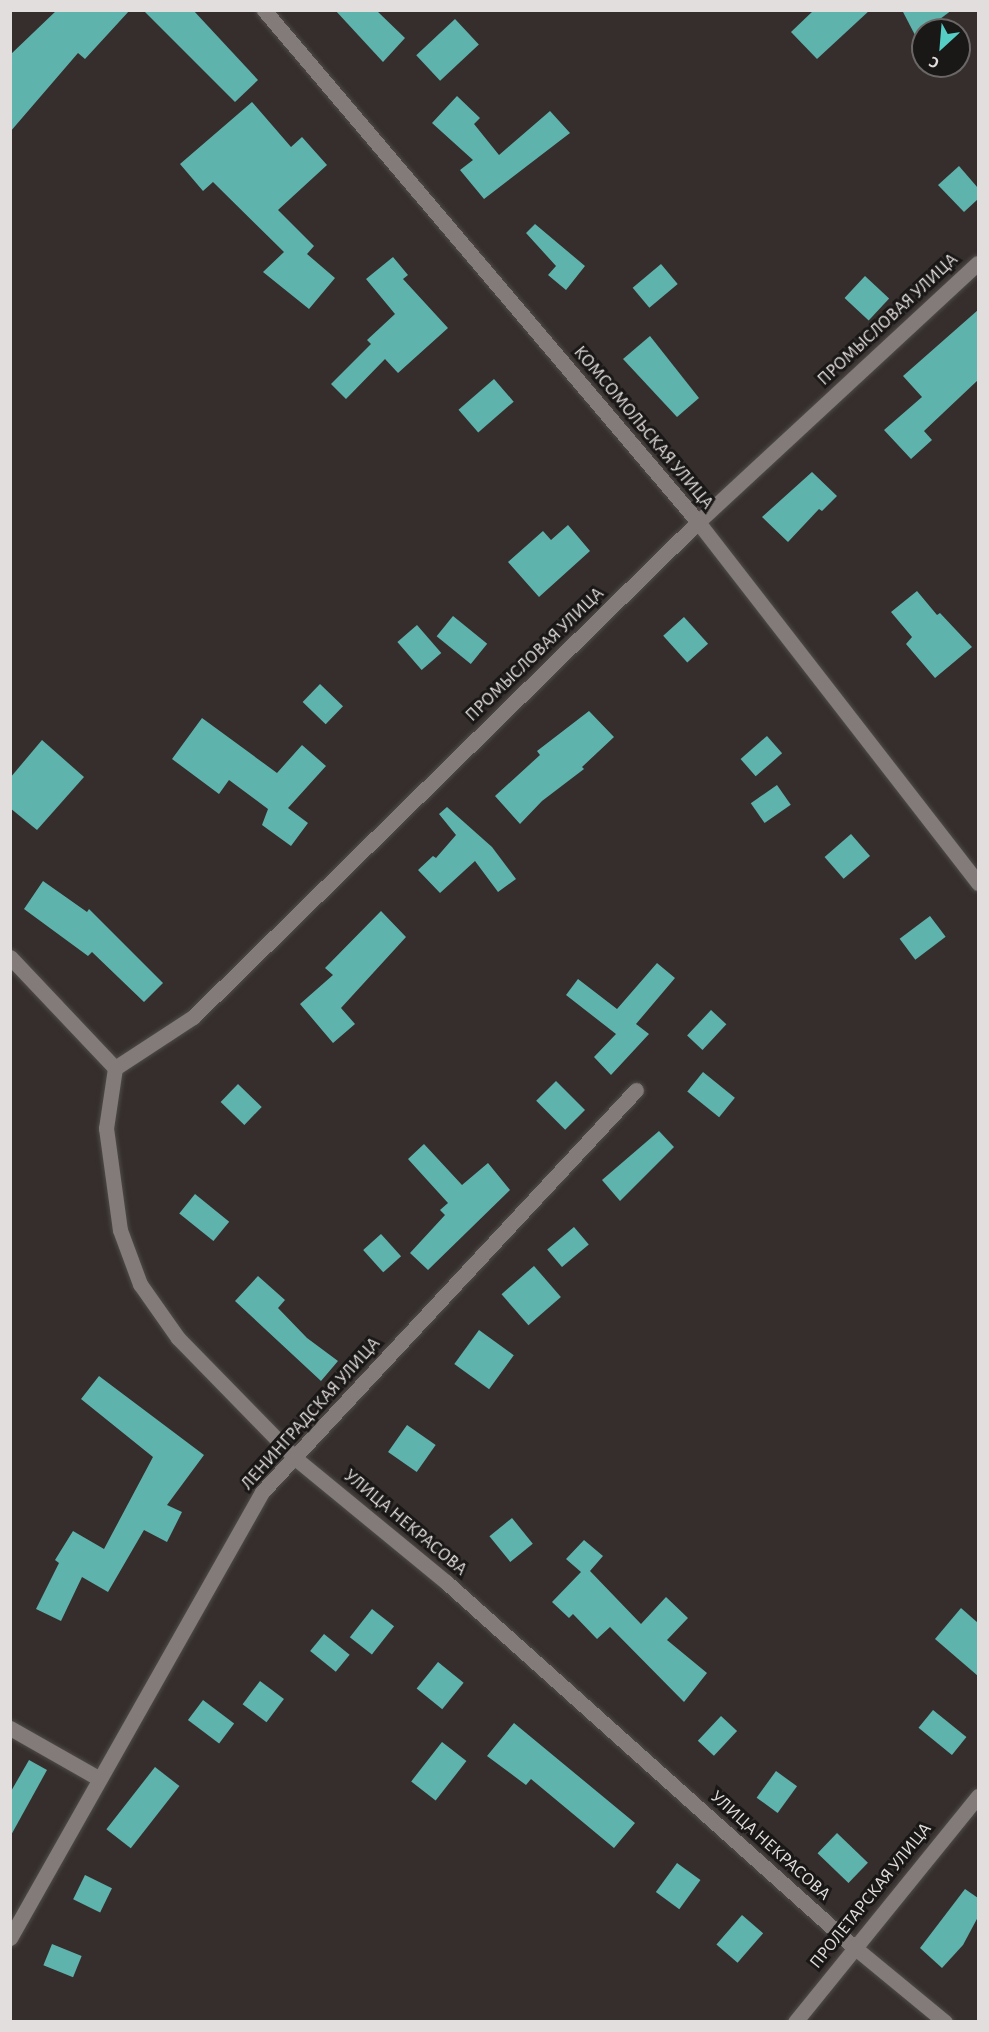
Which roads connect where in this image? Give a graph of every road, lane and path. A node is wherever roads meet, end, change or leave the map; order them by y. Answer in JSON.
{"nodes":[{"id":1,"x":264,"y":10,"type":"edge"},
{"id":2,"x":978,"y":263,"type":"edge"},
{"id":3,"x":698,"y":522,"type":"junction"},
{"id":4,"x":978,"y":883,"type":"edge"},
{"id":5,"x":10,"y":957,"type":"edge"},
{"id":6,"x":115,"y":1068,"type":"junction"},
{"id":7,"x":636,"y":1090,"type":"dead end"},
{"id":8,"x":296,"y":1458,"type":"junction"},
{"id":9,"x":10,"y":1728,"type":"edge"},
{"id":10,"x":98,"y":1778,"type":"junction"},
{"id":11,"x":978,"y":1796,"type":"edge"},
{"id":12,"x":10,"y":1938,"type":"edge"},
{"id":13,"x":854,"y":1947,"type":"junction"},
{"id":14,"x":795,"y":2022,"type":"edge"},
{"id":15,"x":945,"y":2022,"type":"edge"}],
"edges":[{"from":1,"to":3,"type":"street","name":"КОМСОМОЛЬСКАЯ УЛИЦА"},
{"from":2,"to":3,"type":"street","name":"ПРОМЫСЛОВАЯ УЛИЦА"},
{"from":3,"to":4,"type":"street","name":"КОМСОМОЛЬСКАЯ УЛИЦА"},
{"from":3,"to":6,"type":"street","name":"ПРОМЫСЛОВАЯ УЛИЦА"},
{"from":5,"to":6,"type":"street"},
{"from":6,"to":8,"type":"street","name":"УЛИЦА НЕКРАСОВА"},
{"from":7,"to":8,"type":"street","name":"ЛЕНИНГРАДСКАЯ УЛИЦА"},
{"from":8,"to":10,"type":"street","name":"ЛЕНИНГРАДСКАЯ УЛИЦА"},
{"from":8,"to":13,"type":"street","name":"УЛИЦА НЕКРАСОВА"},
{"from":9,"to":10,"type":"street"},
{"from":10,"to":12,"type":"street","name":"ЛЕНИНГРАДСКАЯ УЛИЦА"},
{"from":11,"to":13,"type":"street","name":"ПРОЛЕТАРСКАЯ УЛИЦА"},
{"from":13,"to":14,"type":"street","name":"ПРОЛЕТАРСКАЯ УЛИЦА"},
{"from":13,"to":15,"type":"street","name":"УЛИЦА НЕКРАСОВА"}]}
